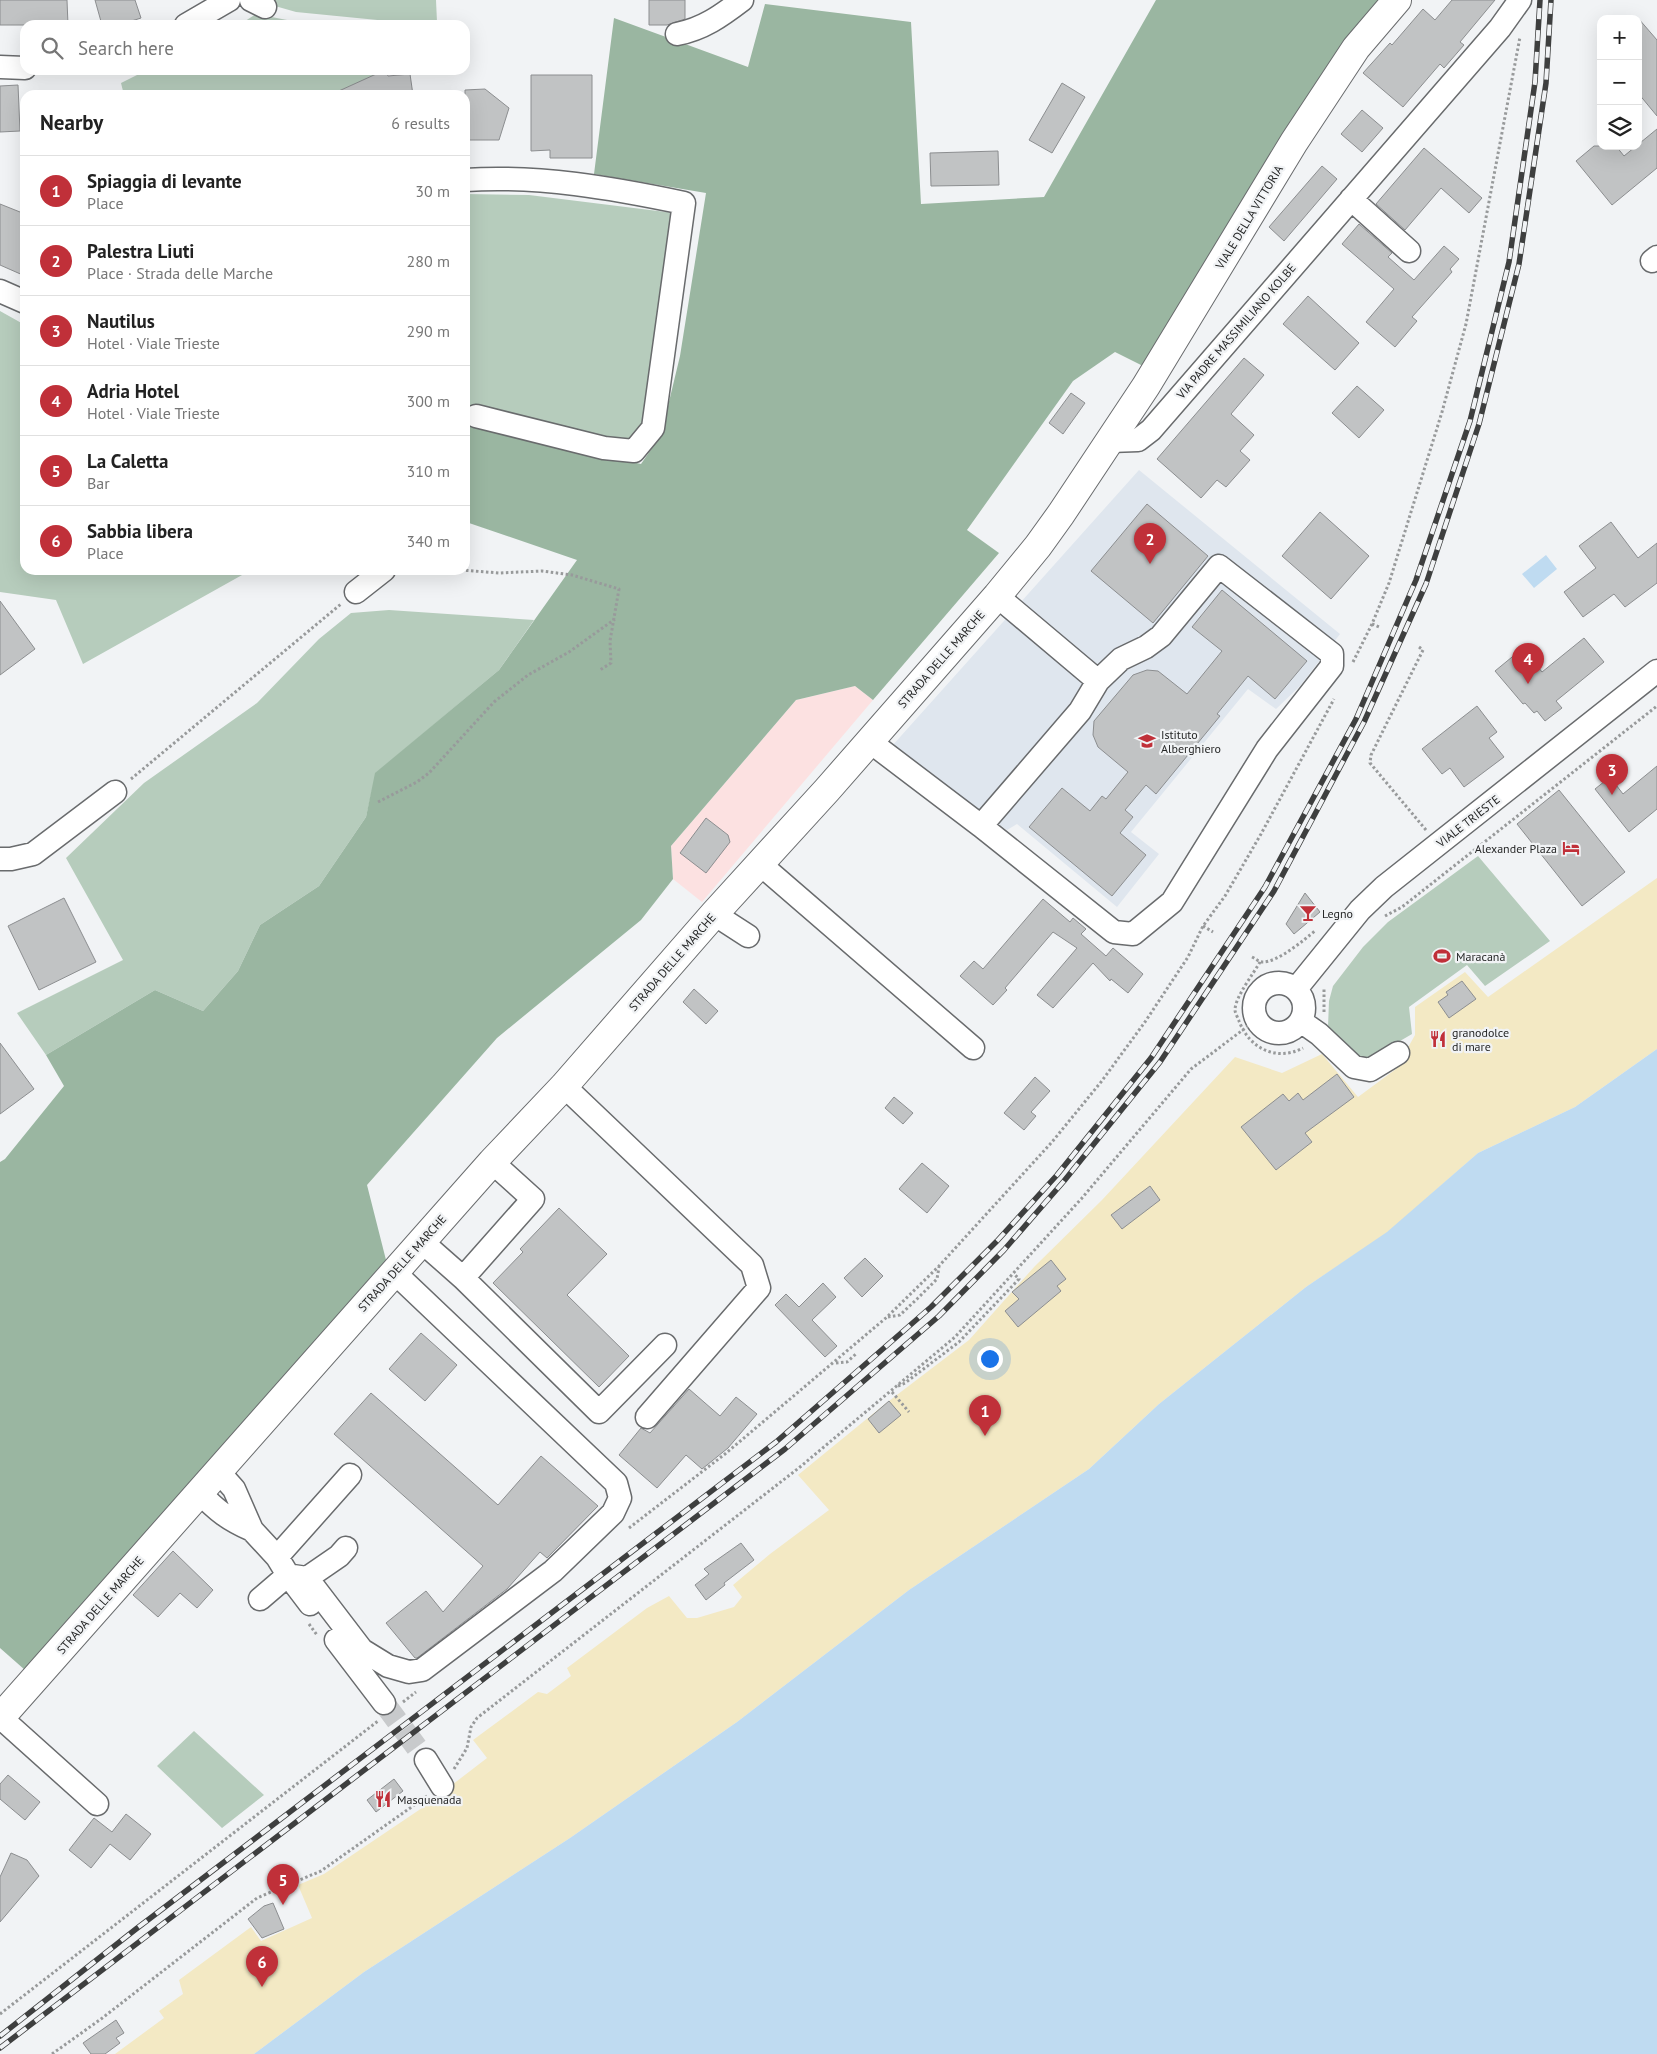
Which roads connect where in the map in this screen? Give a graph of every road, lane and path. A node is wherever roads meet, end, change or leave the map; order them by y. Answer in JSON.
{"nodes":[{"id":1,"x":229,"y":0,"type":"edge"},
{"id":2,"x":742,"y":0,"type":"edge"},
{"id":3,"x":1397,"y":0,"type":"edge"},
{"id":4,"x":1519,"y":2,"type":"edge"},
{"id":5,"x":195,"y":20,"type":"edge"},
{"id":6,"x":677,"y":34,"type":"dead end"},
{"id":7,"x":0,"y":67,"type":"edge"},
{"id":8,"x":20,"y":68,"type":"edge"},
{"id":9,"x":470,"y":180,"type":"edge"},
{"id":10,"x":1351,"y":200,"type":"junction"},
{"id":11,"x":1409,"y":251,"type":"dead end"},
{"id":12,"x":0,"y":291,"type":"edge"},
{"id":13,"x":20,"y":300,"type":"edge"},
{"id":14,"x":476,"y":416,"type":"dead end"},
{"id":15,"x":1110,"y":441,"type":"junction"},
{"id":16,"x":470,"y":571,"type":"edge"},
{"id":17,"x":378,"y":575,"type":"edge"},
{"id":18,"x":356,"y":592,"type":"joint"},
{"id":19,"x":997,"y":596,"type":"junction"},
{"id":20,"x":614,"y":618,"type":"junction"},
{"id":21,"x":1372,"y":624,"type":"junction"},
{"id":22,"x":1379,"y":628,"type":"dead end"},
{"id":23,"x":1418,"y":647,"type":"dead end"},
{"id":24,"x":1349,"y":668,"type":"dead end"},
{"id":25,"x":600,"y":670,"type":"dead end"},
{"id":26,"x":1657,"y":671,"type":"edge"},
{"id":27,"x":1098,"y":681,"type":"junction"},
{"id":28,"x":1336,"y":695,"type":"dead end"},
{"id":29,"x":1657,"y":706,"type":"edge"},
{"id":30,"x":869,"y":741,"type":"junction"},
{"id":31,"x":115,"y":792,"type":"joint"},
{"id":32,"x":378,"y":802,"type":"dead end"},
{"id":33,"x":981,"y":826,"type":"junction"},
{"id":34,"x":1426,"y":831,"type":"dead end"},
{"id":35,"x":0,"y":859,"type":"edge"},
{"id":36,"x":760,"y":864,"type":"junction"},
{"id":37,"x":714,"y":914,"type":"junction"},
{"id":38,"x":1381,"y":919,"type":"dead end"},
{"id":39,"x":1204,"y":926,"type":"junction"},
{"id":40,"x":1213,"y":932,"type":"dead end"},
{"id":41,"x":748,"y":936,"type":"dead end"},
{"id":42,"x":1252,"y":957,"type":"dead end"},
{"id":43,"x":1296,"y":989,"type":"junction"},
{"id":44,"x":1302,"y":1022,"type":"junction"},
{"id":45,"x":1250,"y":1025,"type":"junction"},
{"id":46,"x":973,"y":1048,"type":"dead end"},
{"id":47,"x":1398,"y":1053,"type":"dead end"},
{"id":48,"x":564,"y":1086,"type":"junction"},
{"id":49,"x":492,"y":1162,"type":"junction"},
{"id":50,"x":422,"y":1241,"type":"junction"},
{"id":51,"x":939,"y":1266,"type":"junction"},
{"id":52,"x":394,"y":1272,"type":"junction"},
{"id":53,"x":1014,"y":1274,"type":"junction"},
{"id":54,"x":463,"y":1278,"type":"junction"},
{"id":55,"x":887,"y":1317,"type":"junction"},
{"id":56,"x":665,"y":1344,"type":"dead end"},
{"id":57,"x":857,"y":1353,"type":"dead end"},
{"id":58,"x":835,"y":1363,"type":"junction"},
{"id":59,"x":896,"y":1387,"type":"junction"},
{"id":60,"x":892,"y":1392,"type":"dead end"},
{"id":61,"x":909,"y":1412,"type":"dead end"},
{"id":62,"x":648,"y":1416,"type":"dead end"},
{"id":63,"x":218,"y":1471,"type":"junction"},
{"id":64,"x":350,"y":1475,"type":"dead end"},
{"id":65,"x":199,"y":1492,"type":"junction"},
{"id":66,"x":252,"y":1530,"type":"junction"},
{"id":67,"x":627,"y":1530,"type":"dead end"},
{"id":68,"x":346,"y":1548,"type":"dead end"},
{"id":69,"x":290,"y":1570,"type":"junction"},
{"id":70,"x":260,"y":1599,"type":"dead end"},
{"id":71,"x":418,"y":1690,"type":"dead end"},
{"id":72,"x":386,"y":1710,"type":"junction"},
{"id":73,"x":0,"y":1718,"type":"edge"},
{"id":74,"x":426,"y":1760,"type":"tunnel mouth"},
{"id":75,"x":442,"y":1786,"type":"junction"},
{"id":76,"x":97,"y":1804,"type":"dead end"},
{"id":77,"x":0,"y":2014,"type":"edge"},
{"id":78,"x":52,"y":2054,"type":"edge"}],
"edges":[{"from":1,"to":5,"type":"street"},
{"from":2,"to":6,"type":"street"},
{"from":3,"to":15,"type":"main road","name":"VIALE DELLA VITTORIA"},
{"from":4,"to":10,"type":"street","name":"VIA PADRE MASSIMILIANO KOLBE"},
{"from":4,"to":21,"type":"path"},
{"from":7,"to":8,"type":"street"},
{"from":9,"to":14,"type":"street"},
{"from":10,"to":11,"type":"street"},
{"from":10,"to":15,"type":"street","name":"VIA PADRE MASSIMILIANO KOLBE"},
{"from":12,"to":13,"type":"street"},
{"from":15,"to":19,"type":"main road","name":"STRADA DELLE MARCHE"},
{"from":16,"to":20,"type":"path"},
{"from":17,"to":18,"type":"street"},
{"from":18,"to":31,"type":"path"},
{"from":19,"to":27,"type":"street"},
{"from":19,"to":30,"type":"main road","name":"STRADA DELLE MARCHE"},
{"from":20,"to":25,"type":"path"},
{"from":20,"to":32,"type":"path"},
{"from":21,"to":22,"type":"path"},
{"from":21,"to":24,"type":"path"},
{"from":23,"to":34,"type":"path"},
{"from":26,"to":43,"type":"street","name":"VIALE TRIESTE"},
{"from":27,"to":33,"type":"street"},
{"from":27,"to":33,"type":"street"},
{"from":28,"to":39,"type":"path"},
{"from":29,"to":38,"type":"path"},
{"from":30,"to":33,"type":"street"},
{"from":30,"to":36,"type":"main road","name":"STRADA DELLE MARCHE"},
{"from":31,"to":35,"type":"street"},
{"from":36,"to":37,"type":"main road","name":"STRADA DELLE MARCHE"},
{"from":36,"to":46,"type":"street"},
{"from":37,"to":41,"type":"street"},
{"from":37,"to":48,"type":"main road","name":"STRADA DELLE MARCHE"},
{"from":39,"to":40,"type":"path"},
{"from":39,"to":51,"type":"path"},
{"from":42,"to":45,"type":"path"},
{"from":43,"to":44,"type":"street"},
{"from":43,"to":45,"type":"street"},
{"from":44,"to":45,"type":"street"},
{"from":44,"to":47,"type":"street"},
{"from":45,"to":53,"type":"path"},
{"from":48,"to":49,"type":"main road","name":"STRADA DELLE MARCHE"},
{"from":48,"to":62,"type":"street"},
{"from":49,"to":50,"type":"main road","name":"STRADA DELLE MARCHE"},
{"from":49,"to":54,"type":"street"},
{"from":50,"to":52,"type":"main road","name":"STRADA DELLE MARCHE"},
{"from":50,"to":54,"type":"street"},
{"from":51,"to":55,"type":"path"},
{"from":51,"to":55,"type":"path"},
{"from":52,"to":63,"type":"main road","name":"STRADA DELLE MARCHE"},
{"from":52,"to":69,"type":"street"},
{"from":53,"to":59,"type":"path"},
{"from":53,"to":59,"type":"path"},
{"from":54,"to":56,"type":"street"},
{"from":55,"to":58,"type":"path"},
{"from":57,"to":58,"type":"path"},
{"from":58,"to":67,"type":"path"},
{"from":59,"to":75,"type":"path"},
{"from":60,"to":61,"type":"path"},
{"from":63,"to":65,"type":"main road","name":"STRADA DELLE MARCHE"},
{"from":63,"to":66,"type":"street"},
{"from":64,"to":69,"type":"street"},
{"from":65,"to":66,"type":"street"},
{"from":65,"to":73,"type":"main road","name":"STRADA DELLE MARCHE"},
{"from":66,"to":69,"type":"street"},
{"from":68,"to":69,"type":"street"},
{"from":69,"to":70,"type":"street"},
{"from":69,"to":72,"type":"street"},
{"from":71,"to":72,"type":"path"},
{"from":72,"to":77,"type":"path"},
{"from":73,"to":76,"type":"street"},
{"from":74,"to":75,"type":"street"},
{"from":75,"to":78,"type":"path"}]}
